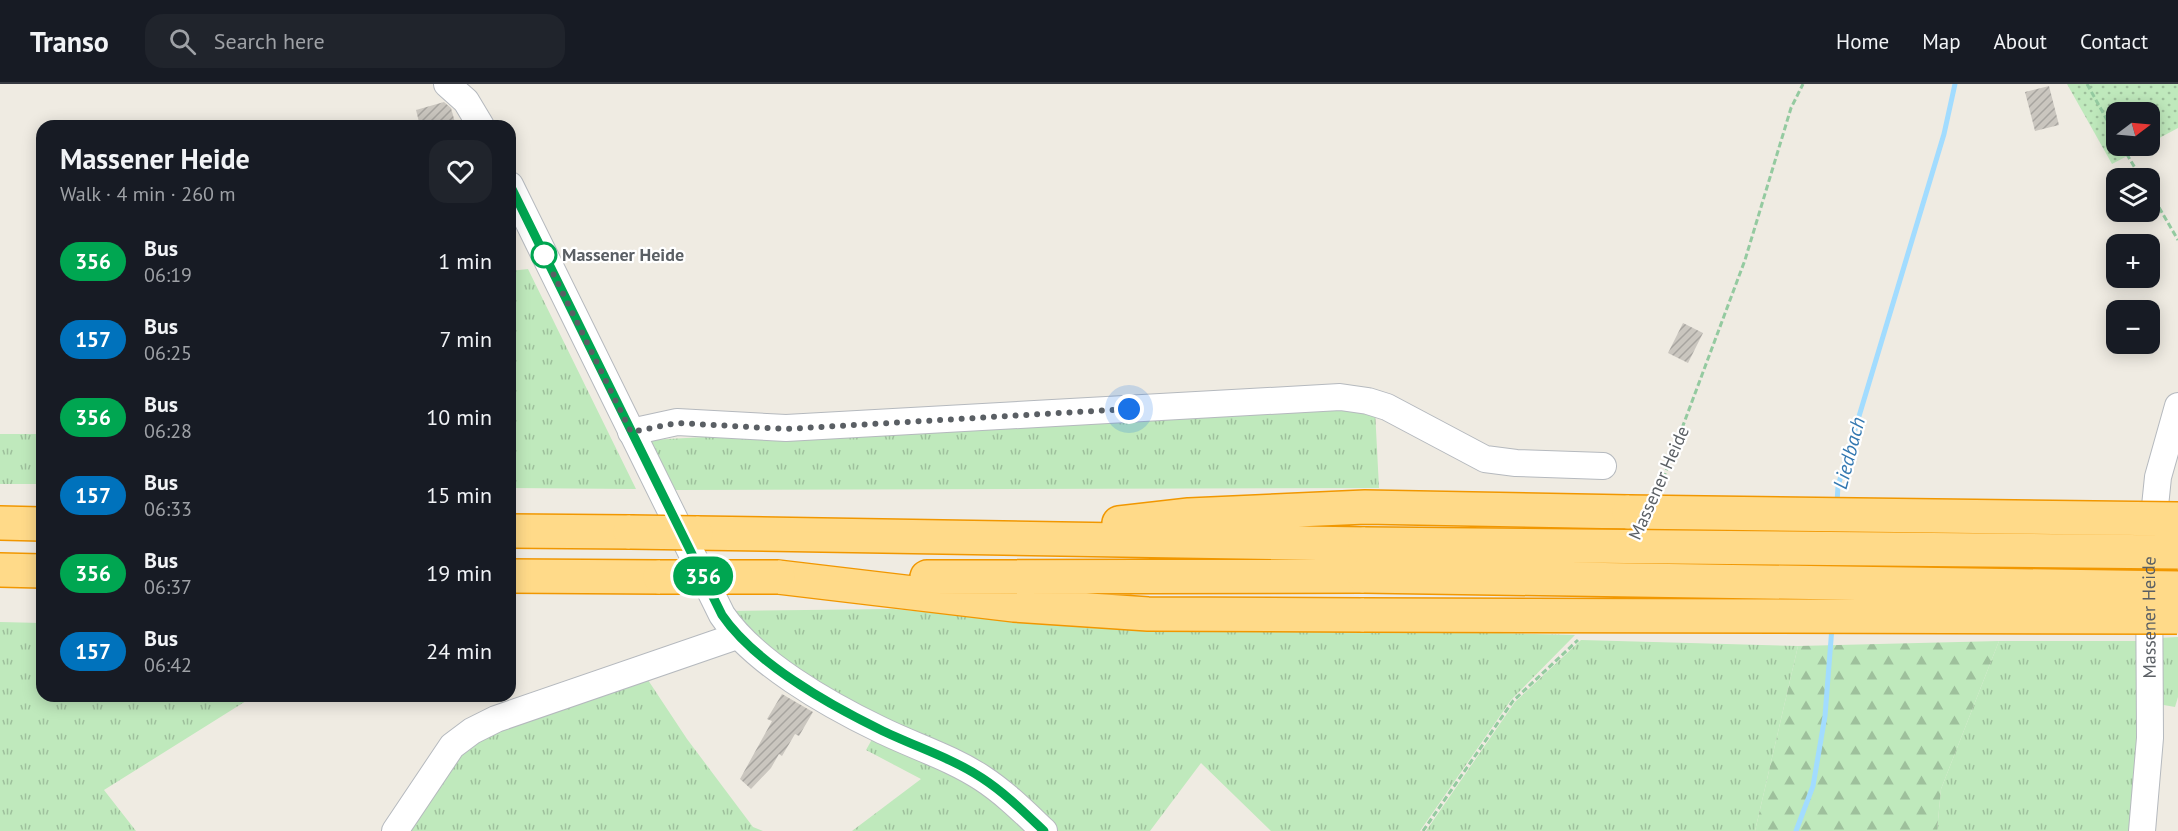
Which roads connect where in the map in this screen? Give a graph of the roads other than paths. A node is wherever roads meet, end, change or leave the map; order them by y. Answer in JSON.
{"nodes":[{"id":1,"x":447,"y":84,"type":"edge"},
{"id":2,"x":477,"y":120,"type":"edge"},
{"id":3,"x":516,"y":197,"type":"edge"},
{"id":4,"x":2178,"y":406,"type":"edge"},
{"id":5,"x":631,"y":432,"type":"junction"},
{"id":6,"x":1603,"y":465,"type":"dead end"},
{"id":7,"x":2178,"y":519,"type":"edge"},
{"id":8,"x":0,"y":523,"type":"edge"},
{"id":9,"x":36,"y":524,"type":"edge"},
{"id":10,"x":516,"y":531,"type":"edge"},
{"id":11,"x":983,"y":538,"type":"junction"},
{"id":12,"x":2178,"y":552,"type":"edge"},
{"id":13,"x":0,"y":570,"type":"edge"},
{"id":14,"x":36,"y":571,"type":"edge"},
{"id":15,"x":516,"y":576,"type":"edge"},
{"id":16,"x":778,"y":577,"type":"junction"},
{"id":17,"x":2178,"y":608,"type":"edge"},
{"id":18,"x":736,"y":636,"type":"junction"},
{"id":19,"x":395,"y":831,"type":"edge"},
{"id":20,"x":1044,"y":831,"type":"edge"},
{"id":21,"x":2142,"y":831,"type":"edge"}],
"edges":[{"from":1,"to":2,"type":"street"},
{"from":3,"to":5,"type":"street"},
{"from":4,"to":21,"type":"street","name":"Massener Heide"},
{"from":5,"to":6,"type":"street"},
{"from":5,"to":18,"type":"street"},
{"from":7,"to":11,"type":"highway","bridge":true},
{"from":8,"to":9,"type":"highway"},
{"from":10,"to":11,"type":"highway","bridge":true},
{"from":11,"to":12,"type":"highway","bridge":true},
{"from":13,"to":14,"type":"highway"},
{"from":15,"to":16,"type":"highway","bridge":true},
{"from":16,"to":17,"type":"highway","bridge":true},
{"from":16,"to":17,"type":"highway","bridge":true},
{"from":18,"to":19,"type":"street"},
{"from":18,"to":20,"type":"street"}]}
